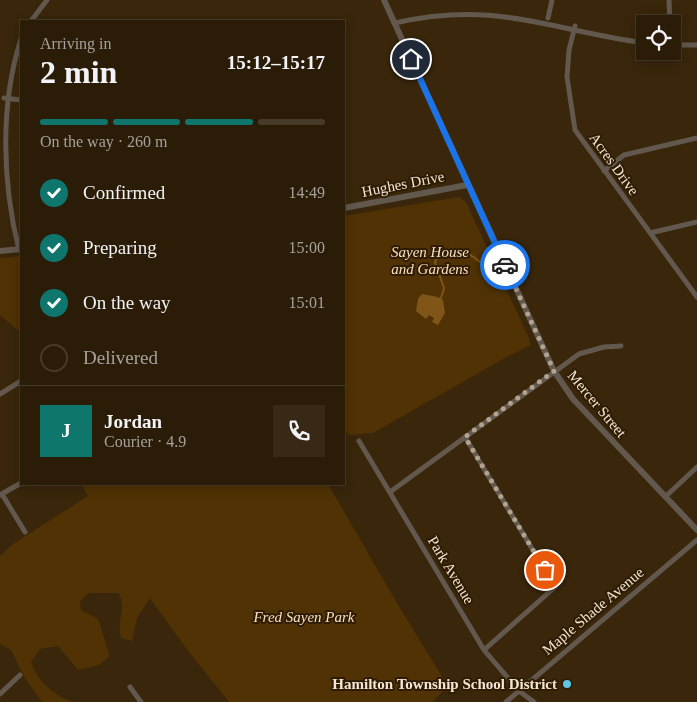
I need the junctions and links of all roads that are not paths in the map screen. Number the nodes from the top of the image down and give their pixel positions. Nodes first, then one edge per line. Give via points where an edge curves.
1 (47, 0) edge
2 (384, 0) edge
3 (552, 0) edge
4 (669, 0) edge
5 (439, 9) dead end
6 (670, 15) edge
7 (540, 16) dead end
8 (548, 18) junction
9 (32, 20) edge
10 (395, 23) junction
11 (575, 26) junction
12 (636, 41) edge
13 (20, 42) edge
14 (681, 45) edge
15 (697, 45) edge
16 (4, 98) junction
17 (20, 100) edge
18 (697, 138) edge
19 (2, 149) edge
20 (604, 171) junction
21 (467, 185) junction
22 (345, 208) edge
23 (697, 222) edge
24 (650, 233) junction
25 (20, 250) edge
26 (0, 251) edge
27 (697, 297) edge
28 (621, 346) dead end
29 (554, 371) junction
30 (20, 382) edge
31 (0, 394) edge
32 (465, 437) junction
33 (359, 441) dead end
34 (697, 468) edge
35 (20, 484) edge
36 (390, 492) junction
37 (1, 495) edge
38 (665, 497) junction
39 (697, 530) edge
40 (25, 532) dead end
41 (697, 540) edge
42 (484, 650) junction
43 (20, 675) dead end
44 (130, 687) dead end
45 (519, 691) junction
46 (0, 694) edge
47 (141, 702) edge
48 (506, 702) edge
49 (534, 702) edge

1 - 9 street
2 - 10 street, Mercer Street
3 - 8 street
4 - 6 street
5 - 10 street
7 - 8 street
8 - 11 street
10 - 21 street, Mercer Street
11 - 12 street
11 - 20 street, Acres Drive via 567,70 573,124 579,138
13 - 16 street via 11,64
14 - 15 street
16 - 17 street
16 - 19 street
18 - 20 street via 624,156
19 - 25 street
20 - 24 street, Acres Drive
21 - 22 street, Hughes Drive
21 - 29 street, Mercer Street
23 - 24 street
24 - 27 street, Acres Drive
25 - 26 street
28 - 29 street via 585,352
29 - 32 street
29 - 38 street, Mercer Street via 573,400
30 - 31 street
32 - 36 street
32 - 42 street via 555,587
33 - 36 street, Park Avenue
34 - 38 street
35 - 37 street
36 - 42 street, Park Avenue
37 - 40 street
38 - 39 street, Mercer Street
41 - 45 street, Maple Shade Avenue
42 - 45 street, Park Avenue
43 - 46 street
44 - 47 street
45 - 48 street, Maple Shade Avenue
45 - 49 street, Park Avenue

